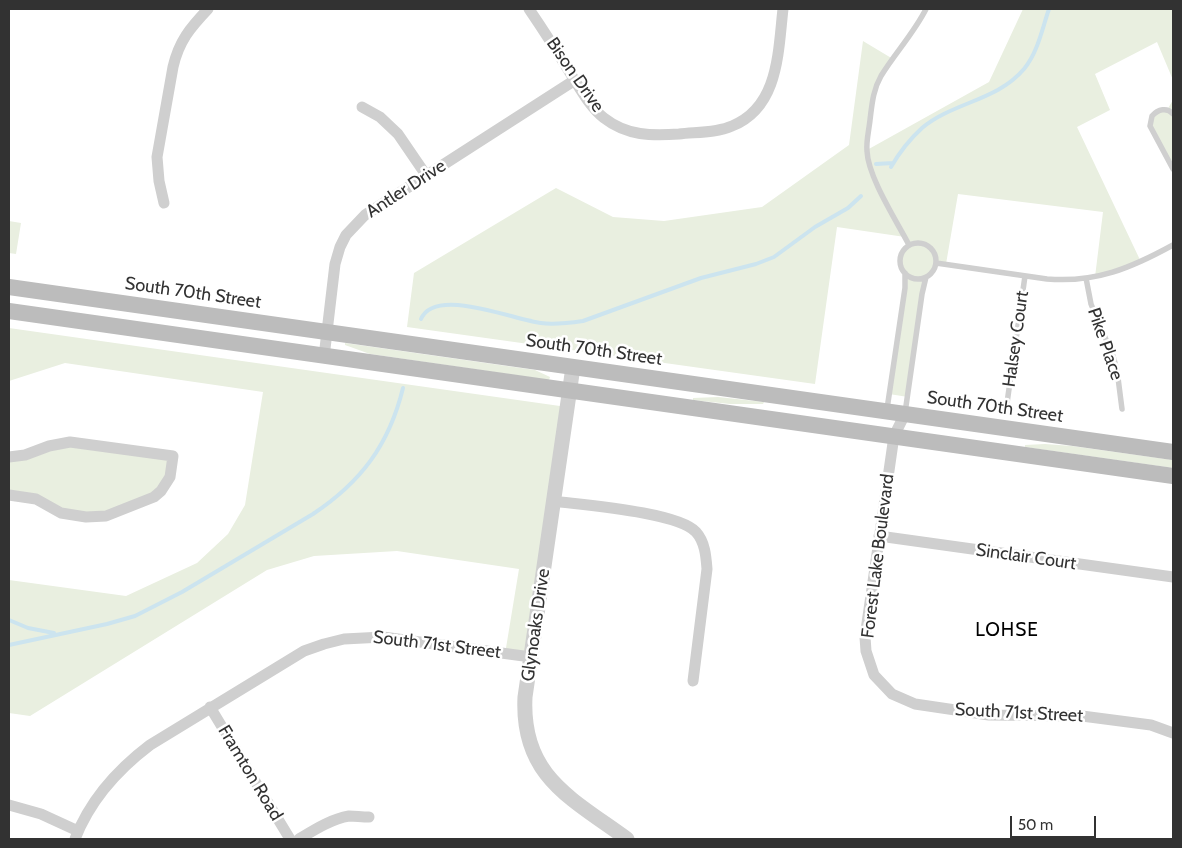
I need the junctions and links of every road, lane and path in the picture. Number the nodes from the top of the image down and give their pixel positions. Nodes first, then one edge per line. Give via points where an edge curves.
1 (208, 9) edge
2 (784, 9) edge
3 (926, 9) edge
4 (534, 10) edge
5 (575, 80) junction
6 (362, 107) dead end
7 (1173, 114) edge
8 (1173, 169) edge
9 (426, 175) junction
10 (164, 204) dead end
11 (909, 244) junction
12 (1173, 245) edge
13 (936, 263) junction
14 (904, 272) junction
15 (1025, 276) junction
16 (926, 277) junction
17 (1086, 278) junction
18 (9, 287) edge
19 (9, 311) edge
20 (327, 333) junction
21 (324, 357) junction
22 (573, 368) junction
23 (570, 391) junction
24 (1007, 403) dead end
25 (1122, 410) dead end
26 (887, 411) junction
27 (905, 414) junction
28 (894, 436) junction
29 (1173, 452) edge
30 (9, 457) edge
31 (1173, 476) edge
32 (9, 495) edge
33 (553, 500) junction
34 (879, 536) junction
35 (1173, 577) edge
36 (531, 657) junction
37 (874, 674) joint
38 (693, 681) dead end
39 (210, 708) junction
40 (1173, 733) edge
41 (9, 805) edge
42 (369, 817) dead end
43 (77, 835) edge
44 (290, 839) edge
45 (299, 839) edge
46 (627, 839) edge

1 - 10 street via 190,28 176,53 157,157
2 - 5 street, Bison Drive via 770,90 755,111 731,126 654,136 627,131 598,112
3 - 11 lane via 875,88 866,150 869,167
4 - 5 street, Bison Drive
5 - 9 street, Antler Drive
6 - 9 street via 380,117 398,134
7 - 8 lane via 1160,110 1152,116 1150,126
9 - 20 street, Antler Drive via 365,215 346,235 335,264
11 - 13 lane via 922,242 929,246 935,253
11 - 14 lane via 900,257
12 - 17 lane via 1120,270
13 - 15 lane
13 - 16 lane
14 - 16 lane via 916,279
14 - 26 lane, Forest Lake Boulevard via 905,288
15 - 17 lane via 1063,280
15 - 24 lane, Halsey Court
16 - 27 lane, Forest Lake Boulevard
17 - 25 lane, Pike Place via 1091,304 1117,370
18 - 20 main road, South 70th Street
19 - 21 main road
20 - 21 street, Antler Drive
20 - 22 main road, South 70th Street
21 - 23 main road
22 - 23 street, Glynoaks Drive
22 - 26 main road, South 70th Street
23 - 28 main road
23 - 33 street, Glynoaks Drive
26 - 27 main road, South 70th Street
26 - 28 street, Forest Lake Boulevard
27 - 28 street, Forest Lake Boulevard
27 - 29 main road, South 70th Street
28 - 31 main road
28 - 34 street, Forest Lake Boulevard
30 - 32 street via 70,442 173,456 170,477 161,492 106,516 61,513 36,500
33 - 36 street, Glynoaks Drive
33 - 38 street via 657,516 678,521 697,533 706,553 707,569
34 - 35 street, Sinclair Court
34 - 37 street, Forest Lake Boulevard via 865,637
36 - 39 street, South 71st Street via 383,637 344,639 304,652
36 - 46 street, Glynoaks Drive via 525,721 534,756 563,793
37 - 40 street, South 71st Street via 892,694 915,704 989,715 1082,716 1152,725
39 - 43 street, South 71st Street via 133,758 100,792
39 - 44 street, Framton Road
41 - 43 street via 41,814
42 - 45 street via 340,819

